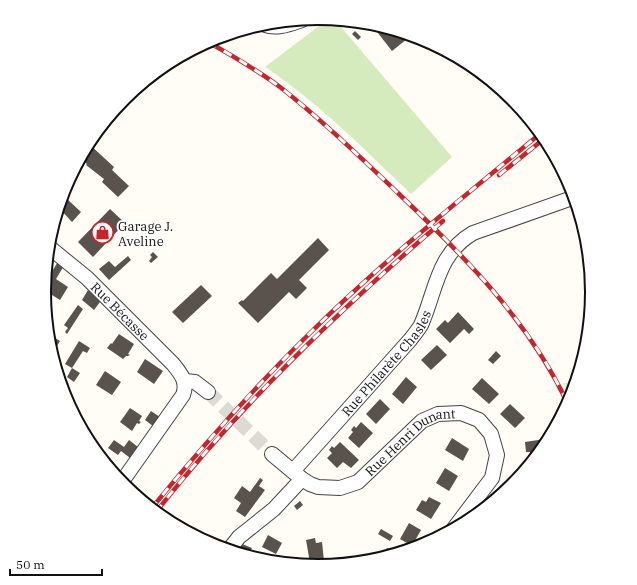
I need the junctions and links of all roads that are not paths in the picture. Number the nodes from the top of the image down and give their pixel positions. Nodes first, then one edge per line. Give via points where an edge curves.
1 (569, 199) edge
2 (54, 252) edge
3 (185, 382) junction
4 (208, 392) tunnel mouth
5 (272, 454) tunnel mouth
6 (297, 475) junction
7 (125, 478) edge
8 (472, 512) edge
9 (232, 546) edge

1 - 6 street, Rue Philarète Chasles via 473,233 458,243 444,260 420,326
2 - 3 street, Rue Bécasse via 86,278 143,334 173,364
3 - 4 street via 195,382
3 - 7 street via 183,395
5 - 6 street, Rue Henri Dunant
6 - 8 street, Rue Henri Dunant via 318,488 340,488 358,482 422,421 438,414 461,413 479,420 491,434 497,455 492,478
6 - 9 street, Rue Philarète Chasles via 274,509 239,537

